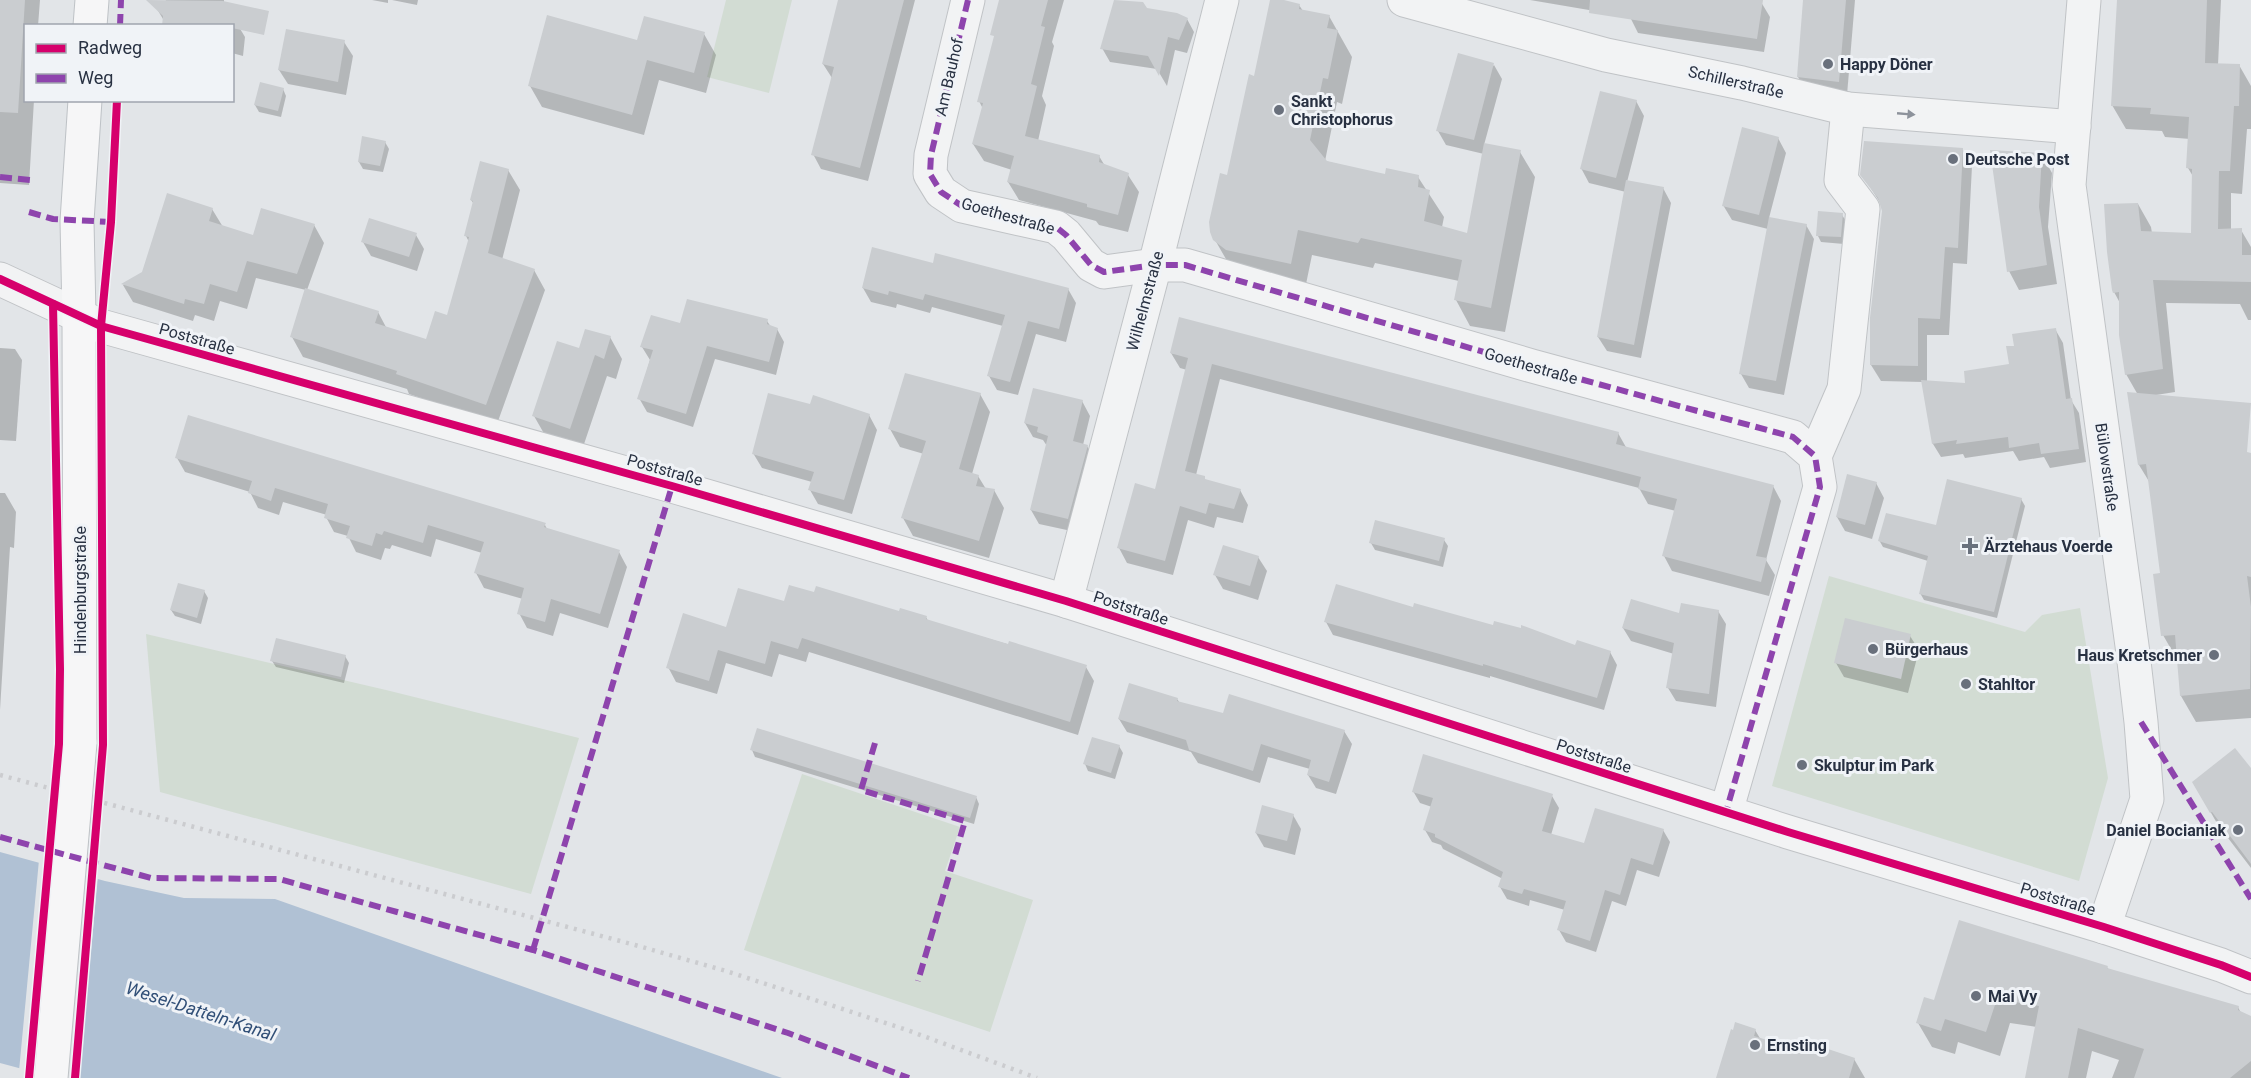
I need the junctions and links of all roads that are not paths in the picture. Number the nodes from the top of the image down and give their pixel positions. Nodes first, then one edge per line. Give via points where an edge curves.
1 (92, 0) edge
2 (968, 0) edge
3 (1221, 0) edge
4 (1404, 0) edge
5 (2084, 0) edge
6 (90, 24) edge
7 (85, 102) edge
8 (1848, 109) junction
9 (2074, 127) junction
10 (931, 155) joint
11 (1155, 265) junction
12 (0, 279) edge
13 (79, 315) junction
14 (1815, 456) junction
15 (1066, 601) junction
16 (1726, 812) junction
17 (2104, 927) junction
18 (2251, 977) edge
19 (51, 1078) edge

1 - 6 main road
2 - 10 street, Am Bauhof
3 - 11 street, Wilhelmstraße
4 - 8 street, Schillerstraße via 1606,55 1742,82
5 - 9 street, Bülowstraße
7 - 13 main road, Hindenburgstraße via 77,221
8 -> 9 street, Schillerstraße
8 - 14 street via 1840,180 1863,209 1844,389
9 - 17 street, Bülowstraße via 2069,185 2133,653 2147,799
10 - 11 street, Goethestraße via 930,174 941,192 962,206 1056,227 1091,265 1104,272
11 - 14 street, Goethestraße via 1185,265 1542,369 1794,437
11 - 15 street, Wilhelmstraße
12 - 13 street, Poststraße
13 - 15 street, Poststraße via 101,326
13 - 19 main road, Hindenburgstraße, bridge via 80,743
14 - 16 street via 1820,487
15 - 16 street, Poststraße
16 - 17 street, Poststraße
17 - 18 street, Poststraße

